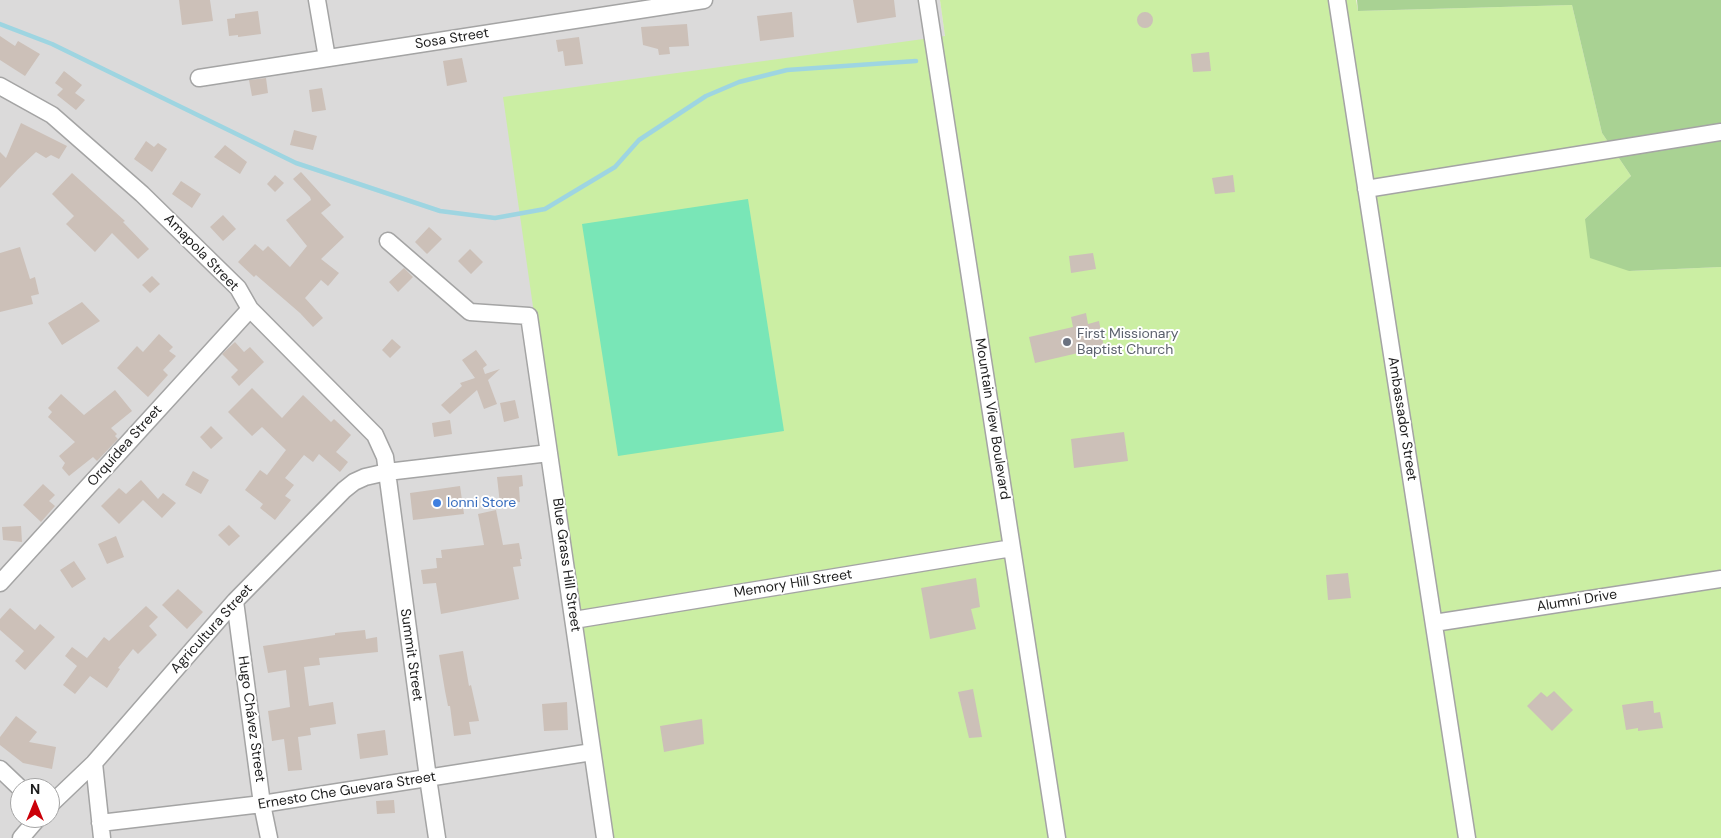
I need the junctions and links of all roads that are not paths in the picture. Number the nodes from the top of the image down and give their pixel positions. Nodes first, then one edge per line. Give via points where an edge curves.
1 (317, 0) edge
2 (704, 0) edge
3 (927, 0) edge
4 (1337, 0) edge
5 (327, 58) junction
6 (199, 78) dead end
7 (2, 92) edge
8 (1721, 132) edge
9 (1366, 189) junction
10 (388, 241) dead end
11 (250, 309) junction
12 (550, 453) junction
13 (387, 472) junction
14 (1012, 548) junction
15 (1721, 579) edge
16 (0, 583) edge
17 (235, 601) junction
18 (574, 620) junction
19 (1434, 624) junction
20 (592, 752) junction
21 (94, 763) junction
22 (0, 769) edge
23 (10, 778) edge
24 (428, 778) junction
25 (60, 796) edge
26 (262, 804) junction
27 (30, 828) edge
28 (101, 831) edge
29 (21, 838) edge
30 (269, 838) edge
31 (437, 838) edge
32 (605, 838) edge
33 (1056, 838) edge
34 (1467, 838) edge

1 - 5 street
2 - 5 street, Sosa Street
3 - 14 street, Mountain View Boulevard
4 - 9 street, Ambassador Street
5 - 6 street, Sosa Street
7 - 11 street, Amapola Street via 52,115 142,194 238,288
8 - 9 street
9 - 19 street, Ambassador Street
10 - 12 street, Blue Grass Hill Street via 470,312 529,316
11 - 13 street, Amapola Street via 375,435 385,457
11 - 16 street, Orquídea Street
12 - 13 street
12 - 18 street, Blue Grass Hill Street
13 - 17 street, Agricultura Street via 365,477 344,490
13 - 24 street, Summit Street
14 - 18 street, Memory Hill Street
14 - 33 street, Mountain View Boulevard
15 - 19 street, Alumni Drive
17 - 21 street, Agricultura Street
17 - 26 street, Hugo Chávez Street
18 - 20 street, Blue Grass Hill Street
19 - 34 street, Ambassador Street
20 - 24 street, Ernesto Che Guevara Street
20 - 32 street, Blue Grass Hill Street
21 - 25 street, Agricultura Street
21 - 28 street
22 - 23 street
24 - 26 street, Ernesto Che Guevara Street
24 - 31 street, Summit Street
26 - 28 street, Ernesto Che Guevara Street
26 - 30 street, Hugo Chávez Street
27 - 29 street

